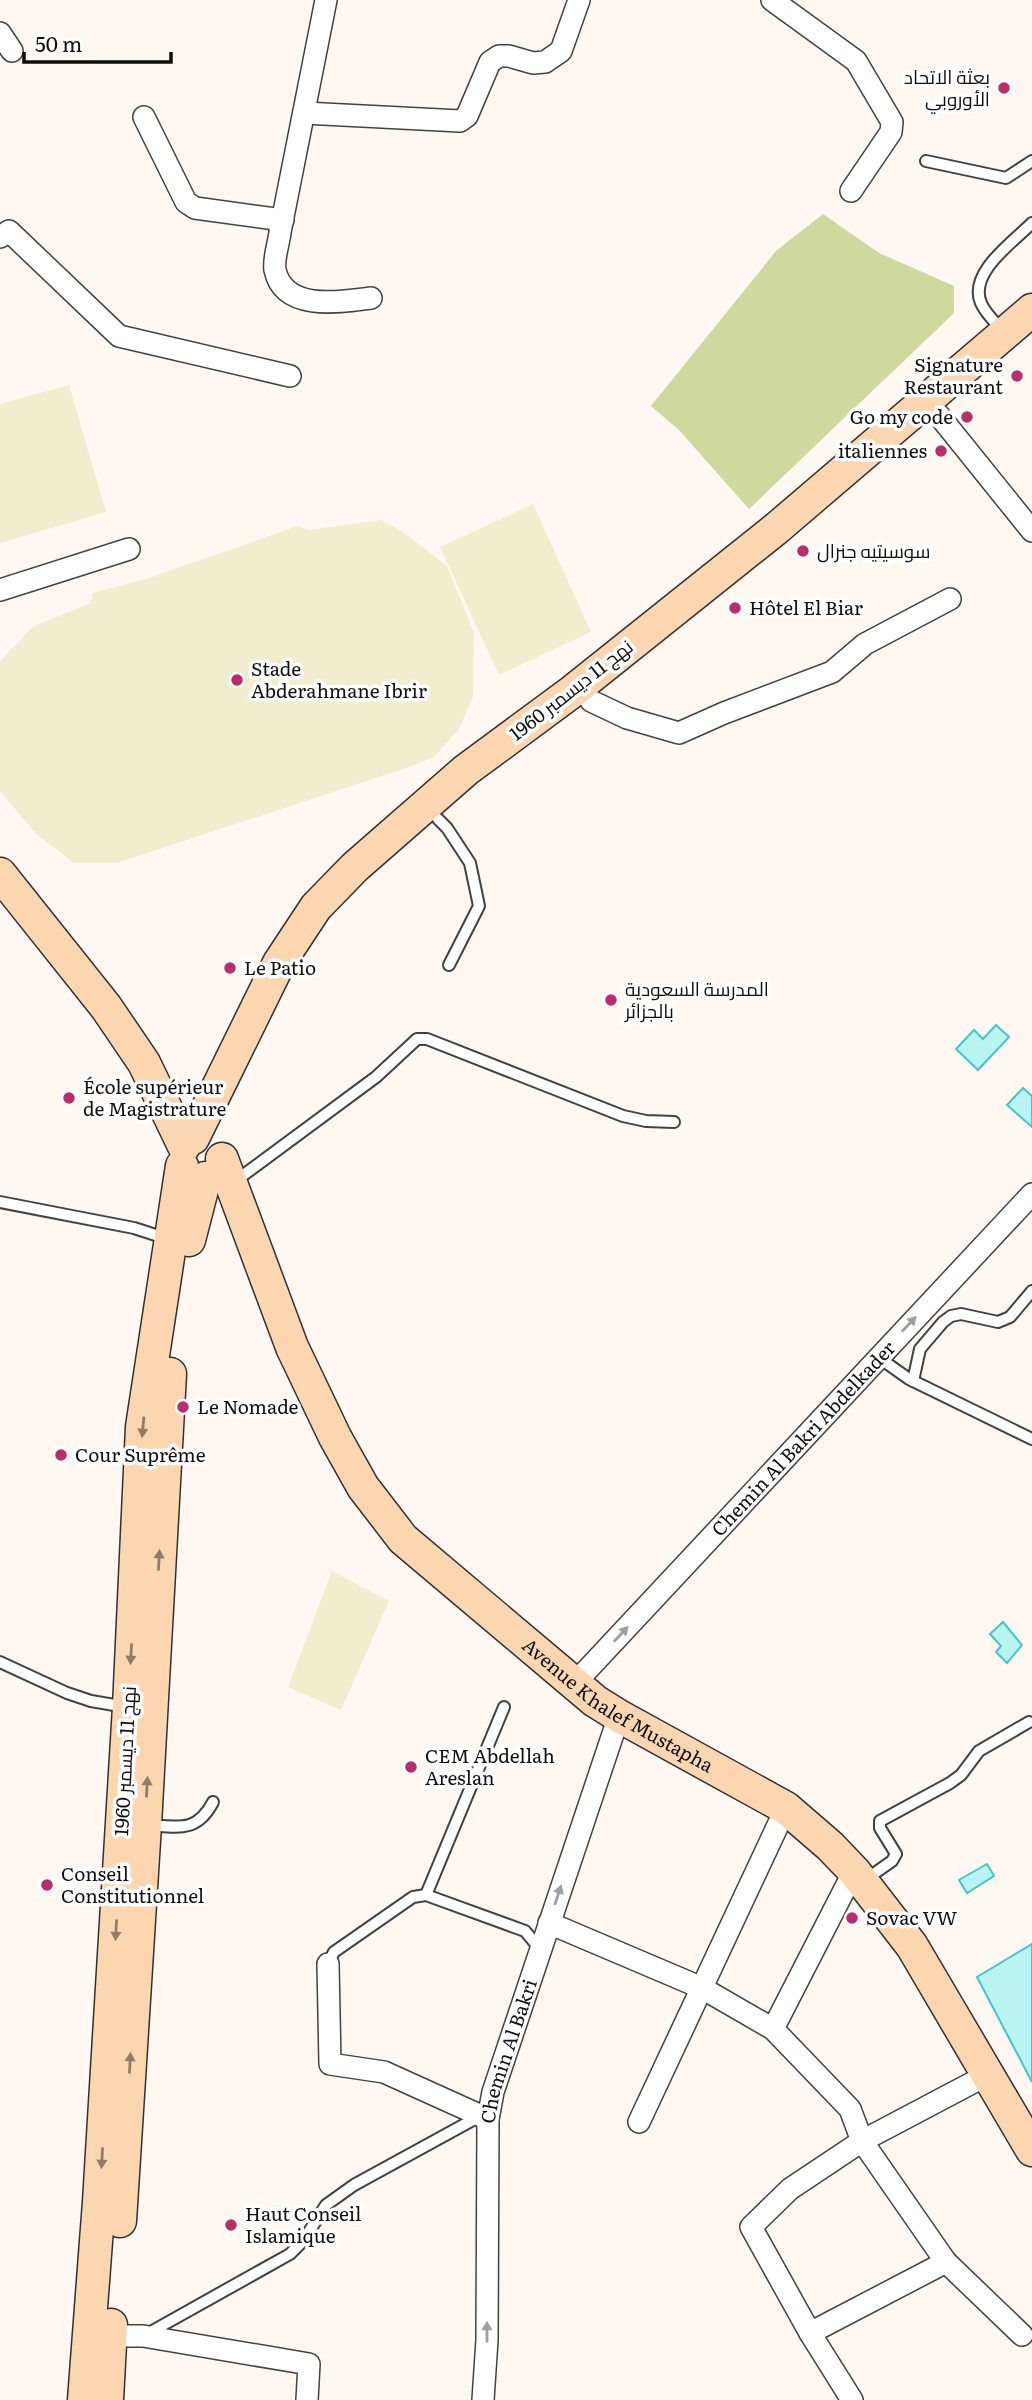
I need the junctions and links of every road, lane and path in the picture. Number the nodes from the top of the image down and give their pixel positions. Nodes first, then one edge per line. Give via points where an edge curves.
1 (326, 0) edge
2 (579, 0) edge
3 (772, 0) edge
4 (0, 33) edge
5 (12, 51) dead end
6 (304, 113) junction
7 (144, 117) dead end
8 (926, 161) dead end
9 (1032, 161) edge
10 (851, 191) dead end
11 (283, 220) junction
12 (1032, 223) edge
13 (0, 237) edge
14 (371, 298) dead end
15 (1032, 310) edge
16 (1018, 332) edge
17 (289, 376) dead end
18 (937, 413) junction
19 (1032, 531) edge
20 (129, 549) dead end
21 (0, 590) edge
22 (950, 599) dead end
23 (591, 701) junction
24 (438, 819) junction
25 (0, 874) edge
26 (449, 965) dead end
27 (674, 1122) dead end
28 (205, 1156) junction
29 (1032, 1194) edge
30 (0, 1202) edge
31 (170, 1240) junction
32 (1032, 1291) edge
33 (878, 1357) junction
34 (913, 1381) junction
35 (1032, 1439) edge
36 (0, 1662) edge
37 (574, 1684) junction
38 (129, 1707) junction
39 (504, 1707) dead end
40 (619, 1716) junction
41 (1029, 1721) dead end
42 (213, 1802) dead end
43 (786, 1808) junction
44 (145, 1825) junction
45 (858, 1876) junction
46 (426, 1895) junction
47 (549, 1923) junction
48 (540, 1950) junction
49 (328, 1964) joint
50 (702, 1988) junction
51 (773, 2029) junction
52 (987, 2075) junction
53 (484, 2118) junction
54 (639, 2122) dead end
55 (862, 2141) junction
56 (1032, 2150) edge
57 (946, 2262) junction
58 (810, 2333) junction
59 (1022, 2335) dead end
60 (110, 2336) junction
61 (143, 2336) junction
62 (84, 2400) edge
63 (107, 2400) edge
64 (307, 2400) edge
65 (483, 2400) edge
66 (852, 2400) edge

1 - 6 street
2 - 6 street via 561,51 545,62 509,56 490,62 467,116 460,121
3 - 10 street via 856,61 892,122 891,132
4 - 5 street
6 - 11 street
7 - 11 street via 186,202 195,208
8 - 9 lane via 1006,178
11 - 14 street via 275,269 283,286 297,297 315,302
12 - 16 lane via 979,278 981,305
13 - 17 street via 9,231 119,336
15 - 16 main road, نهج 11 ديسمبر 1960
16 - 18 main road, نهج 11 ديسمبر 1960
16 - 28 main road, نهج 11 ديسمبر 1960 via 573,691 466,770 355,867 316,907 279,963
18 - 19 street
18 - 23 main road, نهج 11 ديسمبر 1960
20 - 21 street
22 - 23 street via 865,644 832,672 679,733 627,718
23 - 24 main road, نهج 11 ديسمبر 1960
24 - 26 lane via 470,863 479,906
24 - 28 main road, نهج 11 ديسمبر 1960 via 334,915 304,955
25 - 28 main road, Avenue Khalef Mustapha via 106,1007
27 - 28 lane via 623,1116 427,1039 417,1039 376,1077
28 - 31 main road, نهج 11 ديسمبر 1960
28 - 37 main road, Avenue Khalef Mustapha via 248,1230 292,1347 363,1487 404,1539
44 -> 28 main road, نهج 11 ديسمبر 1960 via 168,1386 183,1270
33 -> 29 street, Chemin Al Bakri Abdelkader
30 - 31 lane
31 -> 38 main road, نهج 11 ديسمبر 1960 via 142,1427
32 - 34 lane via 1010,1317 998,1322 961,1314 943,1322 920,1349
33 - 34 lane
37 -> 33 street, Chemin Al Bakri Abdelkader
34 - 35 lane
36 - 38 lane via 67,1693
37 - 40 main road, Avenue Khalef Mustapha
38 -> 62 main road, نهج 11 ديسمبر 1960
39 - 46 lane
40 - 43 main road, Avenue Khalef Mustapha
47 -> 40 street, Chemin Al Bakri
41 - 45 lane via 979,1751 950,1783 880,1821 896,1854 892,1861
42 - 44 lane via 196,1824
43 - 45 main road, Avenue Khalef Mustapha
43 - 50 street
60 -> 44 main road, نهج 11 ديسمبر 1960
45 - 51 street
45 - 52 main road, Avenue Khalef Mustapha via 912,1946
46 - 48 lane via 524,1931
46 - 49 lane via 413,1897 334,1952
47 - 48 street, Chemin Al Bakri
47 - 50 street
48 - 53 street, Chemin Al Bakri
49 - 53 street via 330,2064 384,2072
50 - 51 street
50 - 54 street
51 - 55 street via 850,2109
52 - 55 street
52 - 56 main road, Avenue Khalef Mustapha
53 - 61 lane via 354,2185 326,2205 290,2253
65 -> 53 street, Chemin Al Bakri via 487,2340
55 - 57 street
55 - 58 street via 790,2189 751,2227
57 - 58 street
57 - 59 street
58 - 66 street
60 - 61 street
60 - 63 main road, نهج 11 ديسمبر 1960
61 - 64 street via 309,2364

